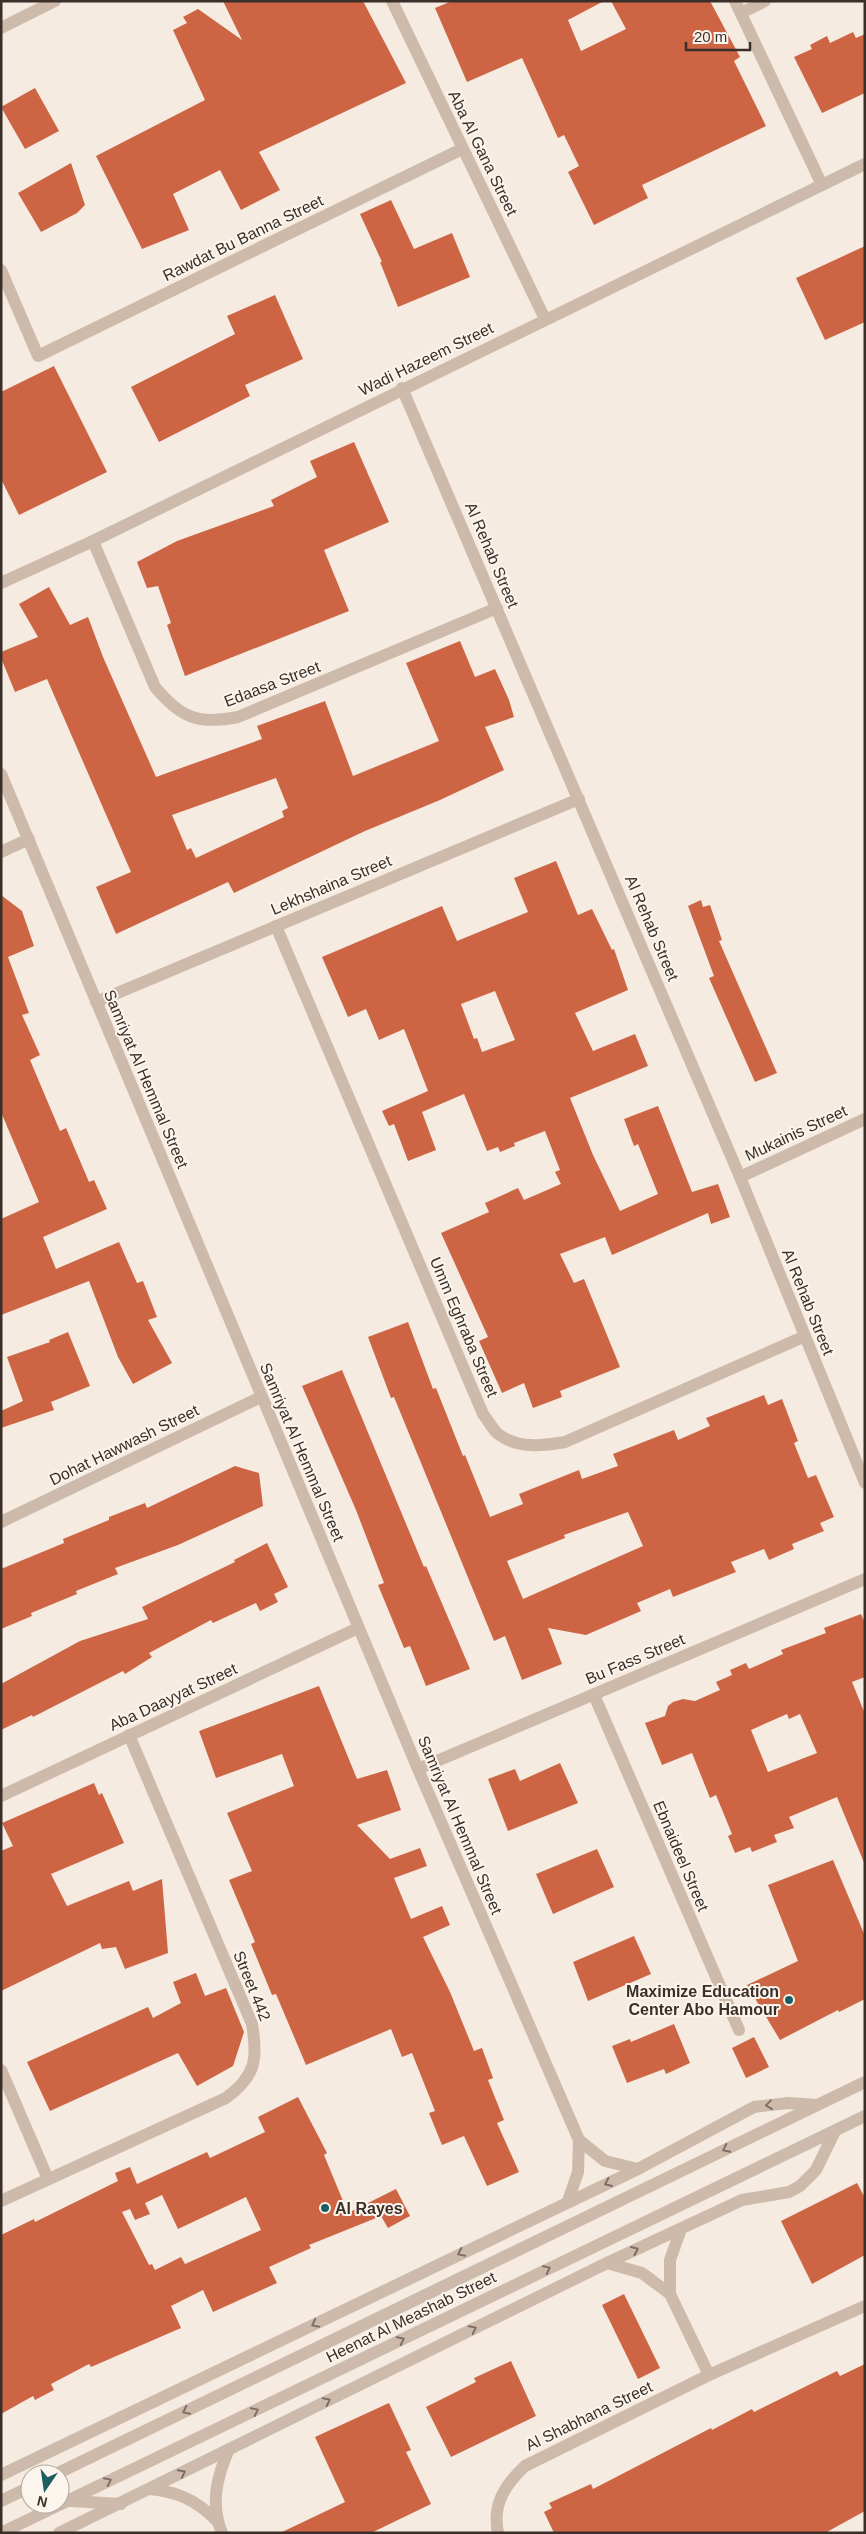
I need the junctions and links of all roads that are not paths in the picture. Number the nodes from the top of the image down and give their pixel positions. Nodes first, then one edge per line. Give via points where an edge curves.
1 (56, 1) edge
2 (392, 1) edge
3 (765, 1) edge
4 (738, 7) edge
5 (1, 28) edge
6 (462, 149) junction
7 (865, 164) edge
8 (822, 185) junction
9 (1, 270) edge
10 (545, 318) junction
11 (402, 388) junction
12 (93, 541) junction
13 (1, 584) edge
14 (497, 608) junction
15 (1, 774) edge
16 (579, 799) junction
17 (28, 839) junction
18 (1, 852) edge
19 (276, 926) junction
20 (96, 1002) junction
21 (865, 1118) edge
22 (740, 1177) junction
23 (804, 1337) junction
24 (261, 1397) junction
25 (865, 1483) edge
26 (1, 1522) edge
27 (865, 1579) edge
28 (358, 1628) junction
29 (594, 1695) junction
30 (129, 1735) junction
31 (418, 1769) junction
32 (1, 1796) edge
33 (739, 2030) dead end
34 (1, 2070) edge
35 (865, 2082) edge
36 (817, 2105) junction
37 (865, 2116) edge
38 (835, 2131) junction
39 (579, 2140) junction
40 (638, 2169) junction
41 (48, 2179) junction
42 (1, 2201) edge
43 (568, 2202) junction
44 (681, 2229) junction
45 (607, 2262) junction
46 (670, 2294) junction
47 (865, 2306) edge
48 (710, 2375) junction
49 (229, 2449) junction
50 (70, 2467) edge
51 (1, 2475) edge
52 (150, 2489) junction
53 (20, 2492) edge
54 (70, 2499) edge
55 (70, 2500) edge
56 (1, 2501) edge
57 (121, 2504) junction
58 (40, 2514) edge
59 (216, 2520) junction
60 (1, 2533) edge
61 (59, 2533) edge
62 (222, 2533) edge
63 (498, 2533) edge

1 - 5 street
2 - 6 street, Aba Al Gana Street
3 - 4 street
4 - 8 street
6 - 9 street, Rawdat Bu Banna Street via 38,356
6 - 10 street, Aba Al Gana Street
7 - 8 street, Wadi Hazeem Street
8 - 10 street, Wadi Hazeem Street
10 - 11 street, Wadi Hazeem Street
11 - 12 street, Wadi Hazeem Street
11 - 14 street, Al Rehab Street
12 - 13 street, Wadi Hazeem Street
12 - 14 street, Edaasa Street via 155,687 172,707 193,718 217,721 238,717
14 - 16 street, Al Rehab Street
15 - 17 street, Samriyat Al Hemmal Street
16 - 19 street, Lekhshaina Street
16 - 22 street, Al Rehab Street
17 - 18 street
17 - 20 street, Samriyat Al Hemmal Street
19 - 20 street, Lekhshaina Street
19 - 23 street, Umm Eghraba Street via 483,1414 498,1433 520,1444 543,1446 565,1442
20 - 24 street, Samriyat Al Hemmal Street
21 - 22 street, Mukainis Street
22 - 23 street, Al Rehab Street
23 - 25 street, Al Rehab Street
24 - 26 street, Dohat Hawwash Street
24 - 28 street, Samriyat Al Hemmal Street
27 - 29 street, Bu Fass Street
28 - 30 street, Aba Daayyat Street
28 - 31 street, Samriyat Al Hemmal Street
29 - 31 street, Bu Fass Street
29 - 33 street, Ebnaideel Street
30 - 32 street, Aba Daayyat Street
30 - 41 street, Street 442 via 252,2024 256,2046 254,2068 242,2086 226,2098
31 - 39 street, Samriyat Al Hemmal Street
34 - 41 street
35 - 36 street, Heenat Al Meashab Street
36 -> 40 street, Heenat Al Meashab Street via 788,2103 754,2107
36 -> 50 street, Heenat Al Meashab Street
37 - 38 street, Heenat Al Meashab Street
38 - 44 street via 816,2170 800,2186 789,2192 742,2200
54 -> 38 street, Heenat Al Meashab Street
39 - 40 street, Samriyat Al Hemmal Street via 605,2161
39 - 43 street, Samriyat Al Hemmal Street via 578,2172
40 -> 43 street, Heenat Al Meashab Street
41 - 42 street, Street 442
43 -> 51 street, Heenat Al Meashab Street
45 -> 44 street
44 - 46 street via 670,2260
45 - 46 street via 642,2273
49 -> 45 street
46 - 48 street
47 - 48 street, Al Shabhana Street
48 - 63 street, Al Shabhana Street via 525,2466 507,2483 498,2504
52 -> 49 street
49 - 59 street via 217,2483
52 - 57 street
52 - 59 street via 186,2497 202,2506
53 - 56 street
55 - 57 street
57 - 61 street
58 - 60 street, Heenat Al Meashab Street
59 - 62 street

